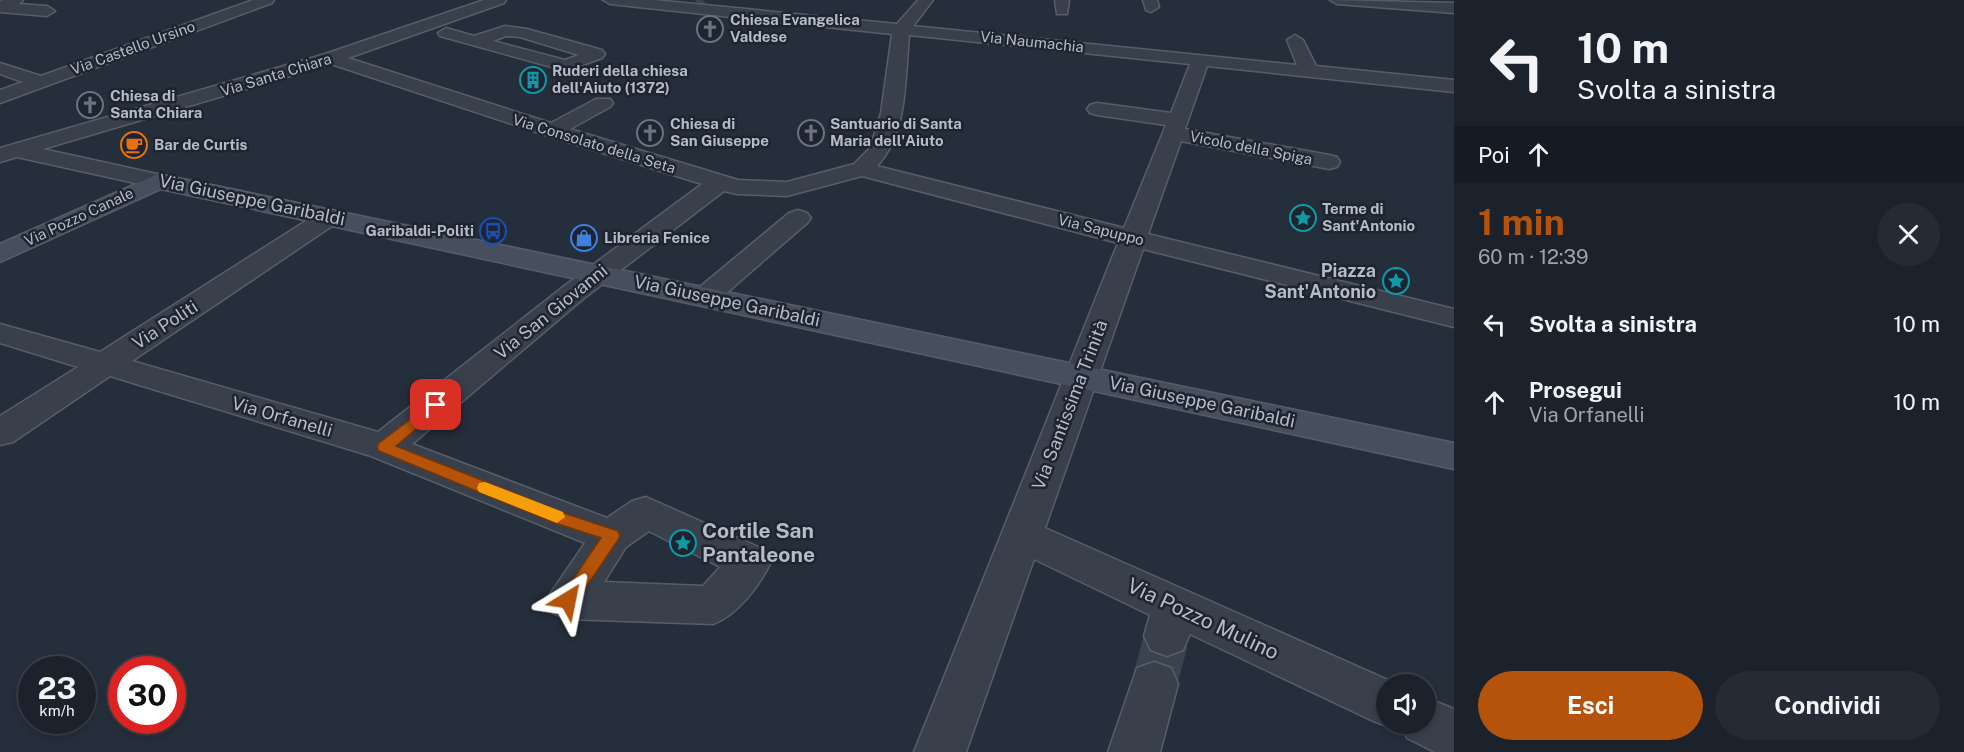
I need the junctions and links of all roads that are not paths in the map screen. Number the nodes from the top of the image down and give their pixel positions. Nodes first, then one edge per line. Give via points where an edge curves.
1 (15, 0) edge
2 (267, 0) edge
3 (499, 0) edge
4 (610, 0) edge
5 (752, 0) edge
6 (926, 0) edge
7 (1337, 0) edge
8 (837, 8) dead end
9 (1454, 8) edge
10 (47, 10) dead end
11 (901, 30) junction
12 (446, 33) dead end
13 (1295, 40) dead end
14 (475, 41) junction
15 (331, 58) junction
16 (1201, 59) junction
17 (0, 68) edge
18 (1309, 70) junction
19 (41, 82) junction
20 (1454, 86) edge
21 (0, 97) edge
22 (603, 103) dead end
23 (1097, 109) dead end
24 (1175, 127) junction
25 (552, 131) junction
26 (5, 151) edge
27 (1329, 162) dead end
28 (862, 168) junction
29 (158, 180) junction
30 (720, 182) junction
31 (329, 217) junction
32 (798, 218) dead end
33 (1133, 238) junction
34 (0, 254) edge
35 (598, 274) junction
36 (705, 297) junction
37 (1454, 318) edge
38 (0, 333) edge
39 (105, 364) junction
40 (1081, 376) junction
41 (0, 433) edge
42 (384, 447) junction
43 (1454, 456) edge
44 (1021, 535) junction
45 (612, 536) dead end
46 (1154, 684) tunnel mouth
47 (1376, 700) edge
48 (1436, 726) edge
49 (1454, 735) edge
50 (940, 752) edge
51 (1134, 752) edge

1 - 10 street via 0,7
2 - 19 street, Via Castello Ursino
3 - 15 street, Via Santa Chiara
4 - 11 street, Via Naumachia
5 - 8 street
6 - 11 street
7 - 9 street
11 - 16 street, Via Naumachia
11 - 28 street via 886,131 880,150
12 - 14 street
13 - 18 street
14 - 14 street via 505,31 521,32 596,54 566,66
15 - 25 street, Via Consolato della Seta
15 - 26 street, Via Santa Chiara
16 - 18 street, Via Naumachia
16 - 24 street, Via Santissima Trinità
17 - 19 street
18 - 20 street, Via Naumachia
19 - 21 street, Via Castello Ursino
22 - 25 street
23 - 24 street, Vicolo della Spiga
24 - 27 street, Vicolo della Spiga
24 - 33 street, Via Santissima Trinità
25 - 30 street, Via Consolato della Seta
26 - 29 street, Via Giuseppe Garibaldi
28 - 30 street, Via Consolato della Seta via 787,189 754,189
28 - 33 street, Via Sapuppo
29 - 31 main road, Via Giuseppe Garibaldi
29 - 34 main road, Via Pozzo Canale
30 - 35 street, Via San Giovanni
31 - 35 main road, Via Giuseppe Garibaldi
31 - 39 street, Via Politi
32 - 36 street
33 - 37 street, Via Sapuppo
33 - 40 street, Via Santissima Trinità
35 - 36 main road, Via Giuseppe Garibaldi
35 - 42 street, Via San Giovanni
36 - 40 main road, Via Giuseppe Garibaldi
38 - 39 street, Via Orfanelli
39 - 41 street, Via Politi
39 - 42 street, Via Orfanelli
40 - 43 main road, Via Giuseppe Garibaldi
40 - 44 street, Via Santissima Trinità
42 - 45 street, Via Orfanelli
44 - 47 street, Via Pozzo Mulino via 1171,621
44 - 50 street, Via Santissima Trinità
46 - 51 street
48 - 49 street

